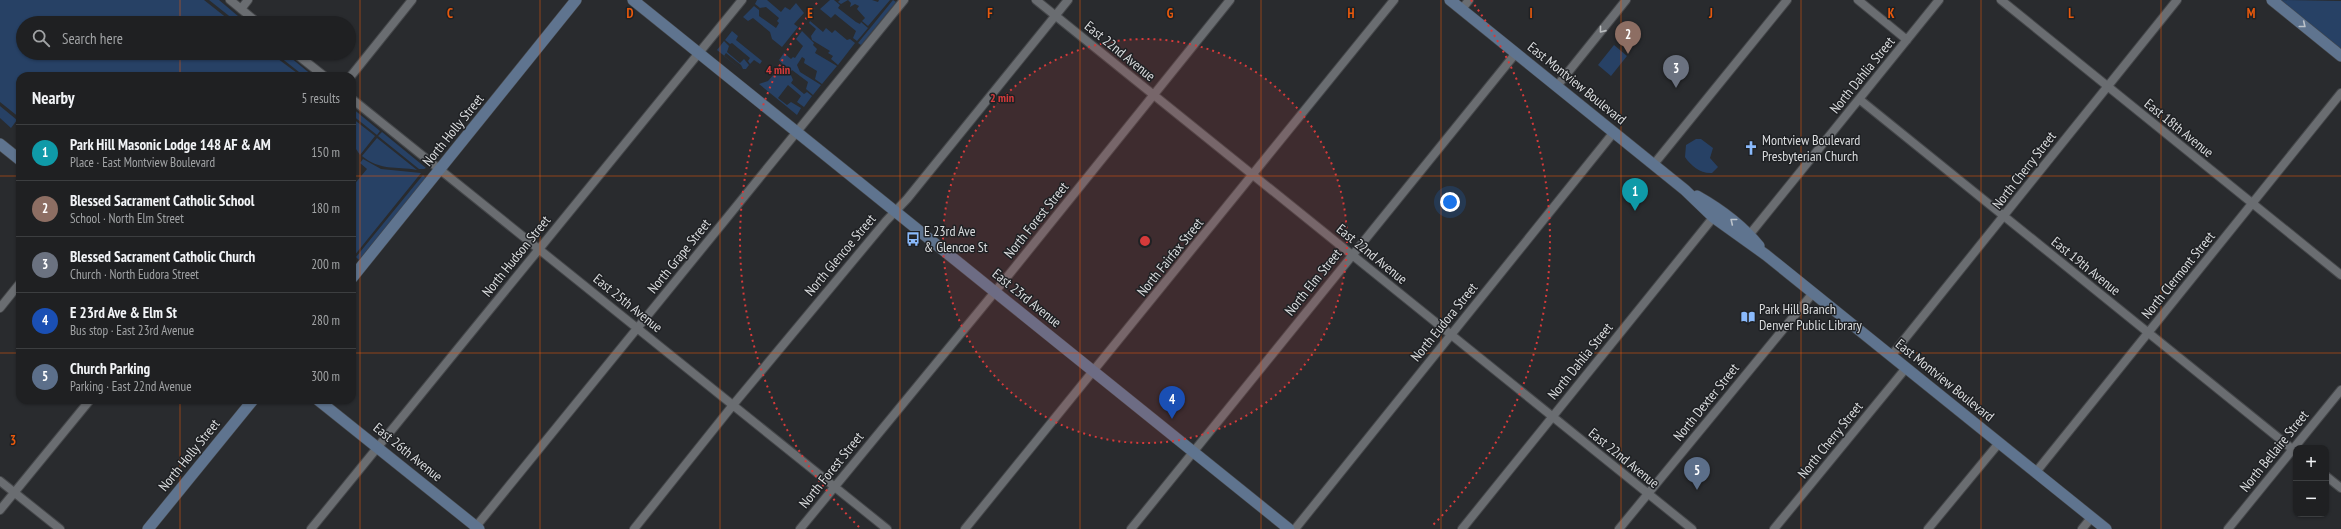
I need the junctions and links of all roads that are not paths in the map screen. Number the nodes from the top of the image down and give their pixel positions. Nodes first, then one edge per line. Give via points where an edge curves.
1 (230, 0) edge
2 (248, 0) edge
3 (412, 0) edge
4 (576, 0) edge
5 (633, 0) edge
6 (742, 0) edge
7 (904, 0) edge
8 (1036, 0) edge
9 (1068, 0) edge
10 (1230, 0) edge
11 (1394, 0) edge
12 (1450, 0) edge
13 (1469, 0) edge
14 (1626, 0) edge
15 (1786, 0) edge
16 (1858, 0) edge
17 (1939, 0) edge
18 (2002, 0) edge
19 (2177, 0) edge
20 (2272, 0) edge
21 (241, 9) junction
22 (1462, 9) junction
23 (1055, 15) junction
24 (250, 16) edge
25 (1907, 40) junction
26 (699, 53) junction
27 (1516, 53) junction
28 (2341, 56) edge
29 (304, 60) edge
30 (319, 72) edge
31 (354, 72) edge
32 (1557, 86) junction
33 (2107, 86) junction
34 (2341, 93) edge
35 (1153, 94) junction
36 (1859, 99) junction
37 (356, 101) edge
38 (797, 132) junction
39 (1614, 132) junction
40 (0, 144) edge
41 (16, 157) edge
42 (1654, 164) junction
43 (440, 169) junction
44 (1253, 175) junction
45 (2253, 204) junction
46 (895, 211) junction
47 (1716, 213) junction
48 (2004, 217) junction
49 (1747, 238) junction
50 (539, 249) junction
51 (1352, 254) junction
52 (356, 273) edge
53 (2341, 275) edge
54 (16, 288) edge
55 (995, 292) junction
56 (1813, 292) junction
57 (0, 308) edge
58 (637, 328) junction
59 (2148, 333) junction
60 (1451, 335) junction
61 (1891, 356) junction
62 (1906, 368) junction
63 (1094, 372) junction
64 (2341, 390) edge
65 (87, 404) edge
66 (250, 404) edge
67 (323, 404) edge
68 (733, 404) junction
69 (1552, 416) junction
70 (1998, 443) junction
71 (2299, 445) edge
72 (378, 447) junction
73 (2293, 448) edge
74 (1194, 452) junction
75 (2293, 452) edge
76 (2036, 472) junction
77 (2329, 478) edge
78 (0, 481) edge
79 (834, 486) junction
80 (2341, 488) edge
81 (15, 492) junction
82 (1648, 494) junction
83 (0, 510) edge
84 (2091, 518) junction
85 (476, 528) edge
86 (60, 529) edge
87 (148, 529) edge
88 (311, 529) edge
89 (634, 529) edge
90 (800, 529) edge
91 (887, 529) edge
92 (965, 529) edge
93 (1131, 529) edge
94 (1289, 529) edge
95 (1295, 529) edge
96 (1462, 529) edge
97 (1619, 529) edge
98 (1692, 529) edge
99 (1774, 529) edge
100 (1928, 529) edge
101 (2082, 529) edge
102 (2106, 529) edge
103 (2228, 529) edge

1 - 21 street
2 - 21 street
3 - 31 street
4 - 43 street, North Holly Street
5 - 26 street, East 23rd Avenue
6 - 26 street, North Hudson Street
7 - 38 street, North Grape Street
8 - 23 street, East 22nd Avenue
9 - 23 street, North Glencoe Street
10 - 35 street, North Forest Street
11 - 44 street, North Fairfax Street
12 - 22 street, East Montview Boulevard
13 - 22 street
14 -> 32 street
15 - 42 street
16 - 25 street
17 - 25 street, North Dahlia Street
18 - 33 street, East 18th Avenue
19 - 33 street, North Cherry Street
20 -> 28 street
21 - 24 street
22 - 27 street, East Montview Boulevard
23 - 35 street, East 22nd Avenue
23 - 46 street, North Glencoe Street
25 - 36 street, North Dahlia Street
26 - 38 street, East 23rd Avenue
26 - 50 street, North Hudson Street
27 - 32 street, East Montview Boulevard
27 - 51 street, North Elm Street
29 - 30 street
32 - 39 street, East Montview Boulevard
33 - 45 street, East 18th Avenue
33 - 48 street, North Cherry Street
34 - 45 street, North Clermont Street
35 - 44 street, East 22nd Avenue
35 - 55 street, North Forest Street
36 - 48 street, East 19th Avenue
36 - 49 street, North Dahlia Street
37 - 43 street, East 25th Avenue
38 - 46 street, East 23rd Avenue
38 - 58 street, North Grape Street
39 - 42 street, East Montview Boulevard
39 - 60 street, North Eudora Street
40 - 41 street
42 - 47 street, East Montview Boulevard
43 - 50 street, East 25th Avenue
43 - 52 street, North Holly Street
44 - 51 street, East 22nd Avenue
44 - 63 street, North Fairfax Street
45 - 53 street, East 18th Avenue
45 - 59 street, North Clermont Street
46 - 55 street, East 23rd Avenue
46 - 68 street, North Glencoe Street
47 - 49 street, East Montview Boulevard
47 - 69 street, North Dahlia Street
48 - 59 street, East 19th Avenue
48 - 61 street, North Cherry Street
49 - 56 street, East Montview Boulevard
50 - 58 street, East 25th Avenue
50 - 72 street, North Hudson Street
51 - 60 street, East 22nd Avenue
51 - 74 street, North Elm Street
54 - 57 street
55 - 63 street, East 23rd Avenue
55 - 79 street, North Forest Street
56 - 61 street, East Montview Boulevard
56 - 82 street, North Dexter Street
58 - 68 street, East 25th Avenue
58 - 85 street, North Grape Street
59 - 73 street, East 19th Avenue
59 - 76 street, North Clermont Street
60 - 69 street, East 22nd Avenue
60 - 95 street, North Eudora Street
61 - 62 street, East Montview Boulevard
62 - 70 street, East Montview Boulevard
62 - 99 street, North Cherry Street
63 - 74 street, East 23rd Avenue
63 - 92 street, North Fairfax Street
64 - 71 street, North Bellaire Street
65 - 81 street
66 - 87 street, North Holly Street
67 - 72 street, East 26th Avenue
68 - 79 street, East 25th Avenue
68 - 89 street, North Glencoe Street
69 - 82 street, East 22nd Avenue
69 - 96 street, North Dahlia Street
70 - 76 street, East Montview Boulevard
70 - 100 street
72 - 85 street, East 26th Avenue
72 - 88 street, North Hudson Street
74 - 93 street, North Elm Street
74 - 94 street, East 23rd Avenue
75 - 103 street, North Bellaire Street
76 - 84 street, East Montview Boulevard
77 - 80 street
78 - 81 street
79 - 90 street, North Forest Street
79 - 91 street, East 25th Avenue
81 - 83 street
81 - 86 street
82 - 97 street, North Dexter Street
82 - 98 street, East 22nd Avenue
84 - 101 street
84 - 102 street, East Montview Boulevard

